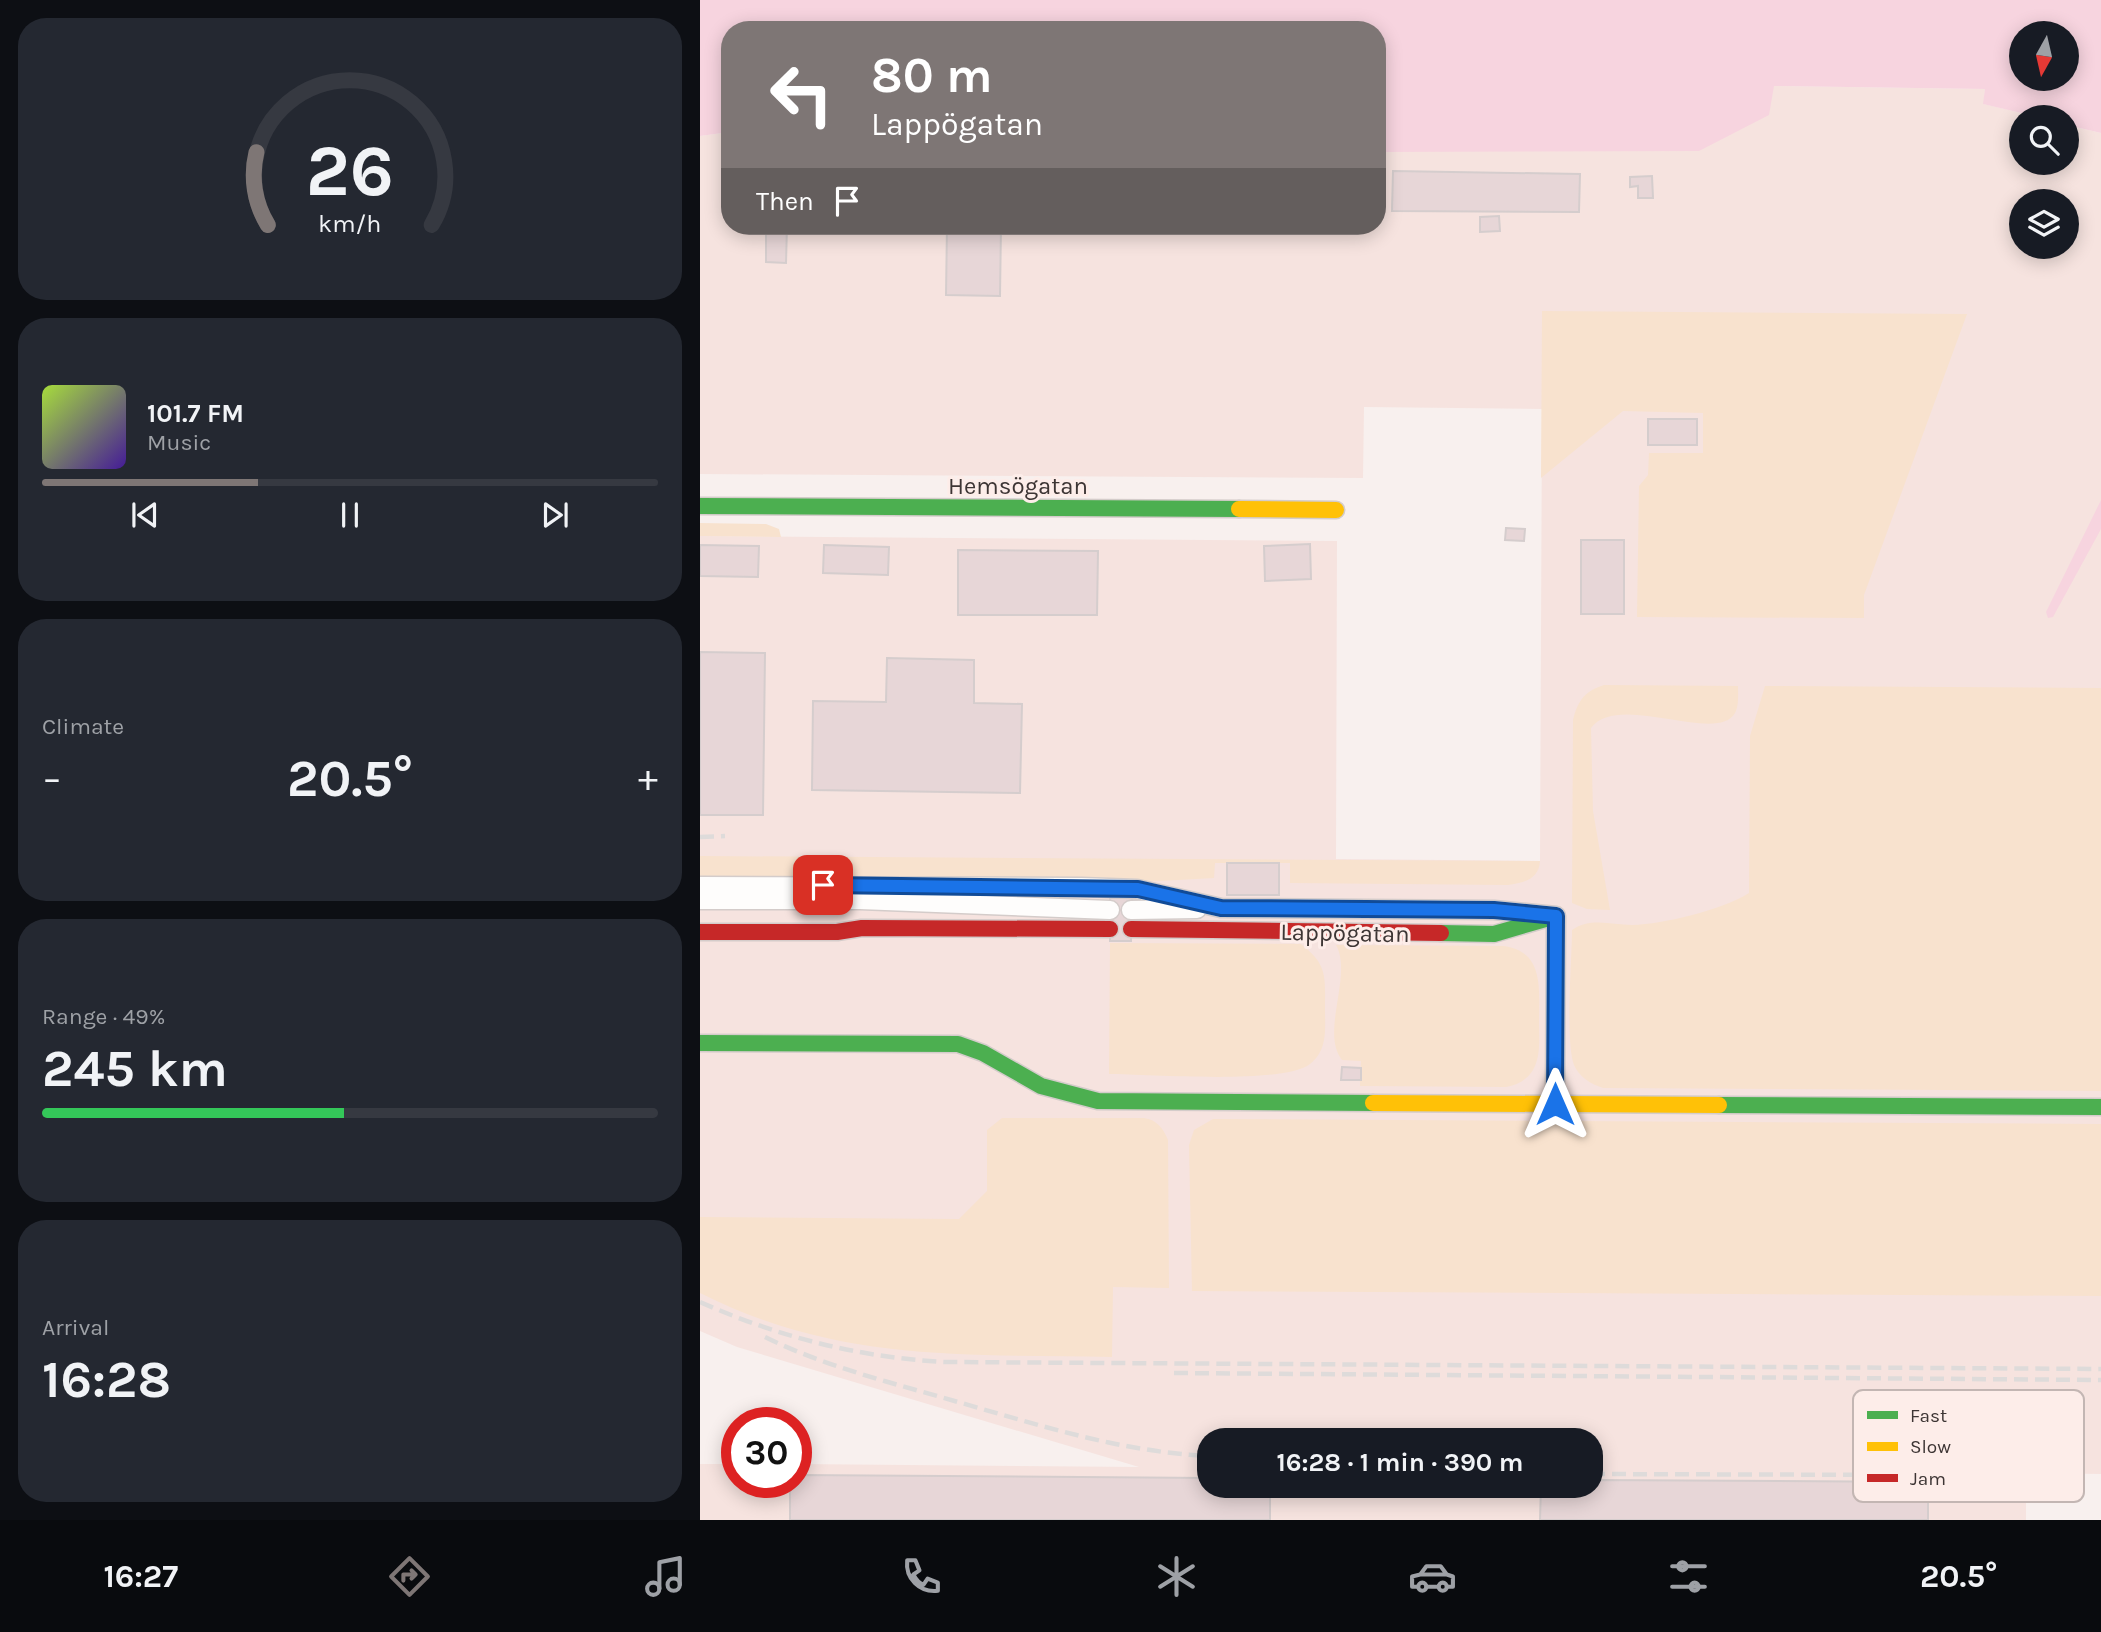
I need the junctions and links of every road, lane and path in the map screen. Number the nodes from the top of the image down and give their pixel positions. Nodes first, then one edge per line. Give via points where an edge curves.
1 (700, 506) edge
2 (1336, 510) dead end
3 (700, 886) edge
4 (700, 900) edge
5 (1221, 908) junction
6 (1110, 910) dead end
7 (1132, 910) dead end
8 (1556, 916) junction
9 (1110, 929) dead end
10 (1131, 929) dead end
11 (700, 932) edge
12 (700, 1043) edge
13 (1555, 1104) junction
14 (2101, 1107) edge

1 - 2 street, Hemsögatan
3 - 5 street, Lappögatan via 1138,889
4 - 6 street via 860,900
5 - 7 street
5 - 8 street, Lappögatan via 1494,910
8 - 10 street, Lappögatan via 1494,934
8 - 13 street
9 - 11 street
12 - 13 street via 958,1044 1037,1085 1109,1102
13 - 14 street

